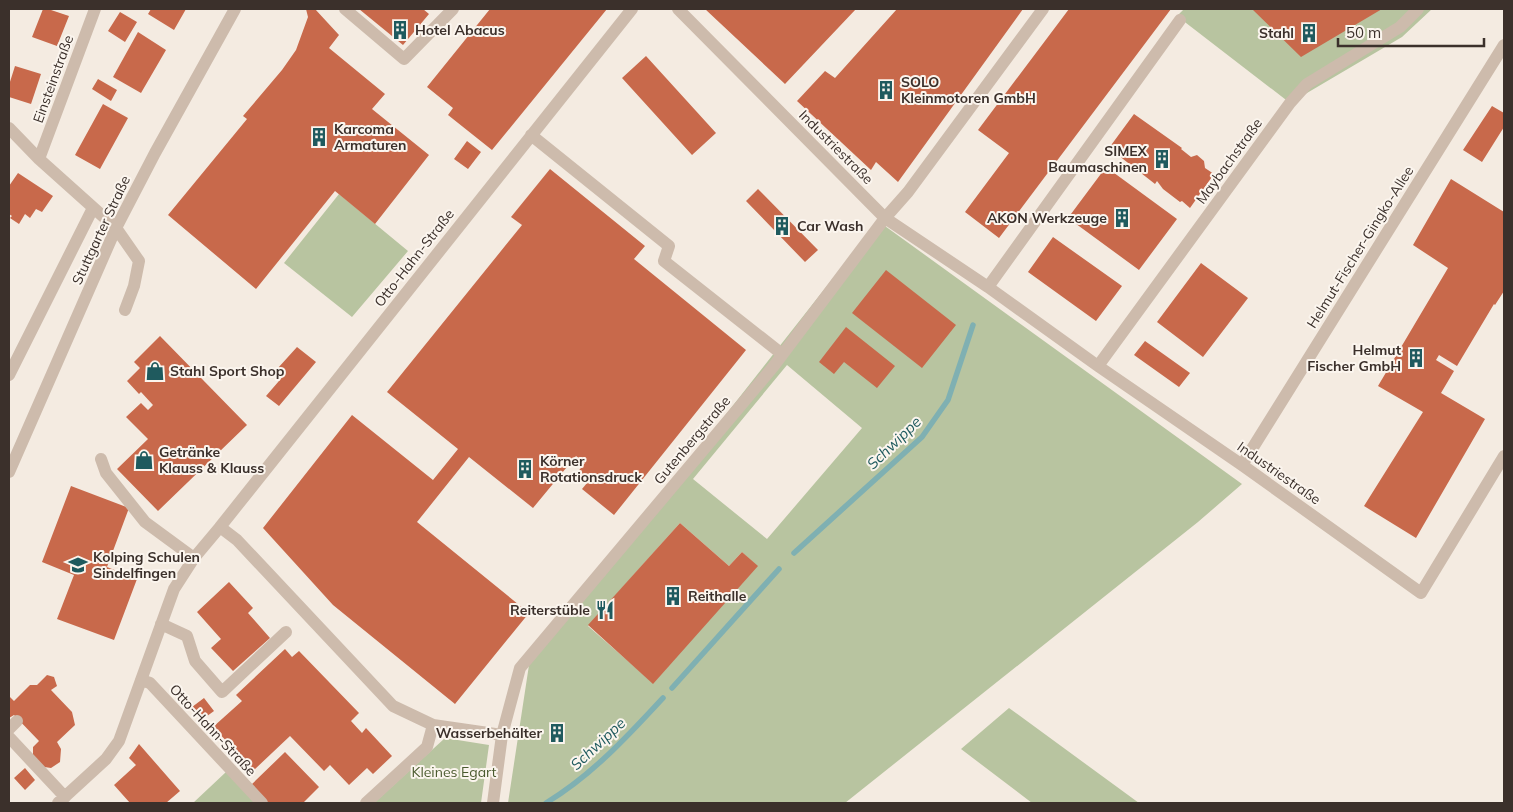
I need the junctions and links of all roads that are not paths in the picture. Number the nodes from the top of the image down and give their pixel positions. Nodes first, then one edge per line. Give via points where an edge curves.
1 (95, 9) edge
2 (235, 9) edge
3 (345, 9) edge
4 (453, 9) edge
5 (632, 9) edge
6 (678, 9) edge
7 (1043, 9) edge
8 (1418, 9) edge
9 (1180, 20) dead end
10 (1504, 45) edge
11 (9, 128) edge
12 (531, 135) junction
13 (39, 159) junction
14 (93, 208) junction
15 (886, 218) junction
16 (116, 228) junction
17 (988, 287) junction
18 (126, 310) dead end
19 (782, 354) junction
20 (1098, 366) junction
21 (9, 375) edge
22 (1504, 456) edge
23 (101, 459) dead end
24 (1242, 465) junction
25 (9, 472) edge
26 (220, 527) junction
27 (194, 558) junction
28 (161, 624) junction
29 (286, 632) dead end
30 (141, 680) junction
31 (433, 726) junction
32 (502, 735) junction
33 (9, 738) edge
34 (61, 800) edge
35 (262, 803) edge
36 (366, 803) edge
37 (493, 803) edge

1 - 13 street, Einsteinstraße
2 - 16 street, Stuttgarter Straße
3 - 4 street via 404,59
5 - 12 street, Otto-Hahn-Straße
6 - 15 street, Industriestraße
7 - 15 street, Gutenbergstraße
8 - 20 street, Maybachstraße via 1400,27 1307,84
9 - 17 street
10 - 24 street, Helmut-Fischer-Gingko-Allee
11 - 13 street
12 - 19 street via 669,246 664,261
12 - 26 street, Otto-Hahn-Straße
13 - 14 street
14 - 16 street
14 - 21 street, Stuttgarter Straße
15 - 17 street, Industriestraße
15 - 19 street, Gutenbergstraße
16 - 18 street via 139,261
16 - 25 street, Stuttgarter Straße
17 - 20 street, Industriestraße
19 - 32 street, Gutenbergstraße via 520,668
20 - 24 street, Industriestraße
22 - 24 street, Industriestraße via 1420,593
23 - 27 street via 106,473 145,522
26 - 27 street, Otto-Hahn-Straße
26 - 31 street via 237,540 393,706
27 - 28 street, Otto-Hahn-Straße via 174,589
28 - 29 street via 187,636 195,661 222,692
28 - 30 street, Otto-Hahn-Straße
30 - 34 street, Otto-Hahn-Straße via 119,740 106,758
30 - 35 street, Otto-Hahn-Straße via 150,683
31 - 32 street
31 - 36 street via 427,747
32 - 37 street
33 - 34 street

